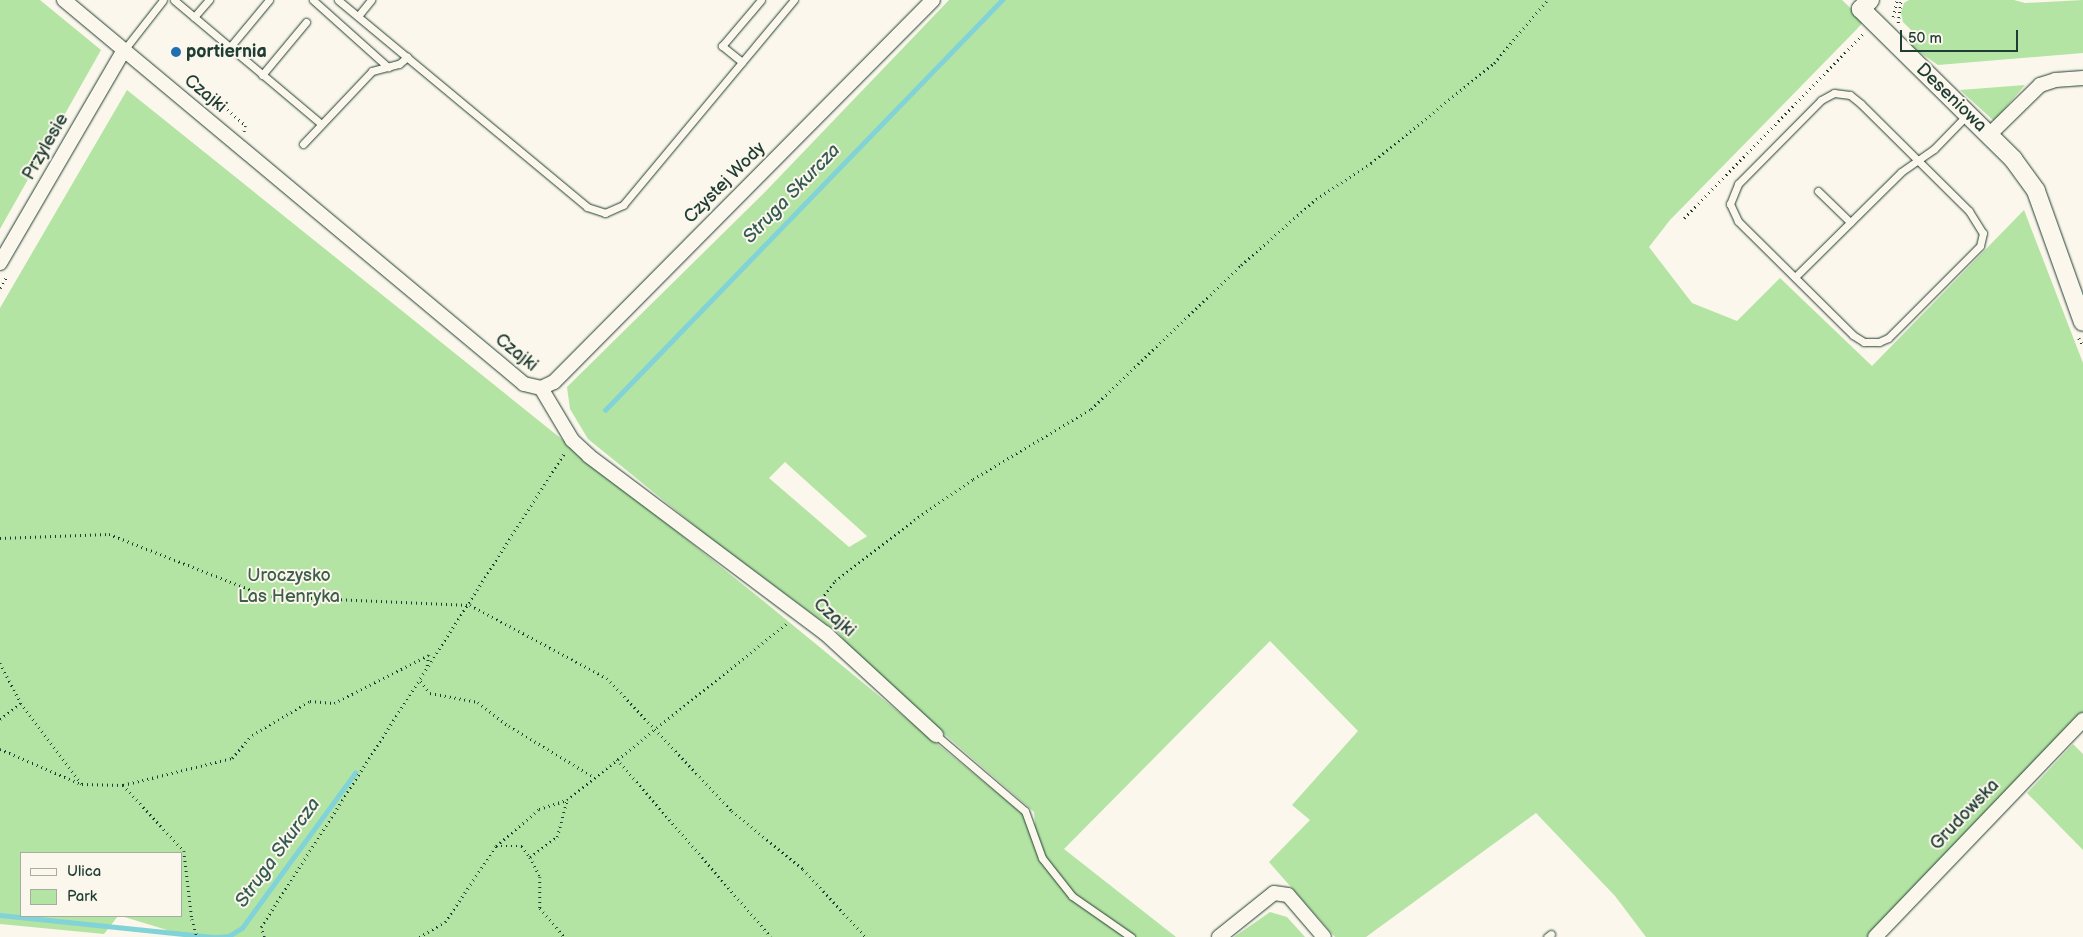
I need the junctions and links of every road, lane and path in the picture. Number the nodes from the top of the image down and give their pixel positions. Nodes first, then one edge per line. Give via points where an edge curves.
1 (64, 0) edge
2 (174, 0) edge
3 (209, 0) edge
4 (269, 0) edge
5 (313, 0) edge
6 (338, 0) edge
7 (371, 0) edge
8 (761, 0) edge
9 (794, 0) edge
10 (933, 0) edge
11 (1546, 0) edge
12 (158, 2) edge
13 (1861, 3) edge
14 (358, 16) junction
15 (194, 17) junction
16 (306, 22) dead end
17 (1874, 22) junction
18 (230, 47) junction
19 (124, 50) junction
20 (407, 57) junction
21 (742, 62) junction
22 (388, 67) junction
23 (262, 75) junction
24 (2083, 78) edge
25 (211, 114) dead end
26 (1967, 115) junction
27 (321, 124) junction
28 (243, 135) dead end
29 (1988, 136) junction
30 (303, 144) dead end
31 (1916, 159) junction
32 (1818, 191) dead end
33 (1684, 218) dead end
34 (1850, 222) junction
35 (0, 263) edge
36 (1795, 277) junction
37 (2081, 329) edge
38 (2083, 346) edge
39 (541, 388) junction
40 (572, 440) junction
41 (0, 538) edge
42 (470, 605) junction
43 (803, 616) junction
44 (0, 663) edge
45 (427, 671) junction
46 (420, 681) junction
47 (21, 703) junction
48 (0, 719) edge
49 (2083, 720) edge
50 (653, 730) junction
51 (936, 735) joint
52 (0, 749) edge
53 (617, 759) junction
54 (594, 777) junction
55 (82, 784) junction
56 (123, 785) junction
57 (567, 800) junction
58 (523, 845) dead end
59 (496, 846) junction
60 (530, 857) junction
61 (197, 937) edge
62 (264, 937) edge
63 (419, 937) edge
64 (564, 937) edge
65 (771, 937) edge
66 (866, 937) edge
67 (1131, 937) edge
68 (1219, 937) edge
69 (1324, 937) edge
70 (1875, 937) edge

1 - 19 street, Czajki
2 - 15 lane
3 - 15 lane
4 - 18 lane
5 - 22 lane
6 - 14 lane
7 - 14 lane
8 - 21 lane via 722,46
9 - 21 lane
10 - 39 street, Czystej Wody via 554,382
11 - 43 path via 1494,63 1371,163 1316,199 1241,265 1091,408 972,479 914,520 835,580
12 - 19 lane
13 - 17 street, Deseniowa
14 - 20 lane
15 - 18 lane
16 - 23 lane
17 - 26 street, Deseniowa
17 - 33 path
18 - 23 lane
19 - 35 street, Przylesie
19 - 39 street, Czajki via 524,384
20 - 21 lane via 587,207 606,213 623,204
20 - 22 lane
22 - 27 lane via 372,71
23 - 27 lane
24 - 29 street, Deseniowa via 2055,80 2040,85
25 - 28 path via 220,103 246,126
26 - 29 street, Deseniowa
26 - 31 lane via 1934,149
27 - 30 lane
29 - 37 street via 2012,159 2036,191
31 - 34 lane
31 - 36 lane via 1850,94 1834,93 1821,100 1738,184 1730,197 1738,221
31 - 36 lane via 1979,223 1983,240 1888,338 1870,343 1858,339
32 - 34 lane
34 - 36 lane
37 - 38 path
39 - 40 street, Czajki
40 - 42 path
40 - 43 street, Czajki via 661,513
41 - 42 path via 109,534 266,596
42 - 45 path
42 - 50 path via 607,678
43 - 50 path
43 - 51 street, Czajki
44 - 47 path
45 - 46 path
45 - 56 path via 429,655 334,703 310,701 252,734 232,758
46 - 54 path via 430,693 478,702 509,726
46 - 62 path via 261,927
47 - 48 path
47 - 55 path
49 - 70 street, Grudowska
50 - 53 path
50 - 66 path via 732,811 803,869
51 - 67 lane via 1025,811 1042,858 1072,896
52 - 55 path
53 - 54 path
53 - 65 path
54 - 57 path
55 - 56 path
56 - 61 path via 184,851
57 - 59 path via 539,809
57 - 60 path via 557,837
58 - 60 path
59 - 60 path via 522,846
59 - 63 path via 445,922
60 - 64 path via 540,877 540,908
68 - 69 street via 1274,893 1288,895

